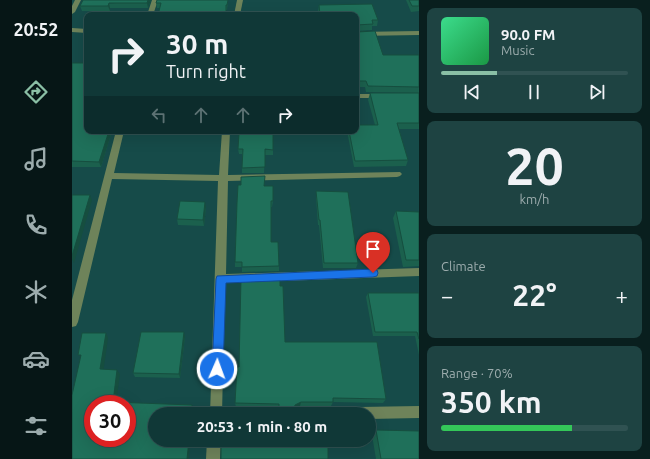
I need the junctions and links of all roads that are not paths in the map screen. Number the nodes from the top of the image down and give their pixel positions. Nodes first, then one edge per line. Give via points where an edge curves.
1 (78, 0) edge
2 (155, 0) edge
3 (240, 0) edge
4 (72, 12) edge
5 (151, 12) edge
6 (238, 12) edge
7 (72, 30) edge
8 (84, 30) edge
9 (419, 33) edge
10 (359, 34) edge
11 (359, 96) edge
12 (388, 96) edge
13 (119, 134) edge
14 (226, 134) edge
15 (397, 174) dead end
16 (109, 176) junction
17 (223, 178) junction
18 (419, 272) edge
19 (221, 279) junction
20 (72, 322) edge
21 (216, 407) edge
22 (419, 412) edge
23 (376, 413) edge
24 (214, 447) edge
25 (213, 459) edge

1 - 4 street
2 - 5 street
3 - 6 street
7 - 8 street
9 - 10 street
11 - 12 street
13 - 16 street
14 - 17 street
15 - 17 street
16 - 17 street
16 - 20 street
17 - 19 street
18 - 19 street
19 - 21 street
22 - 23 street
24 - 25 street

